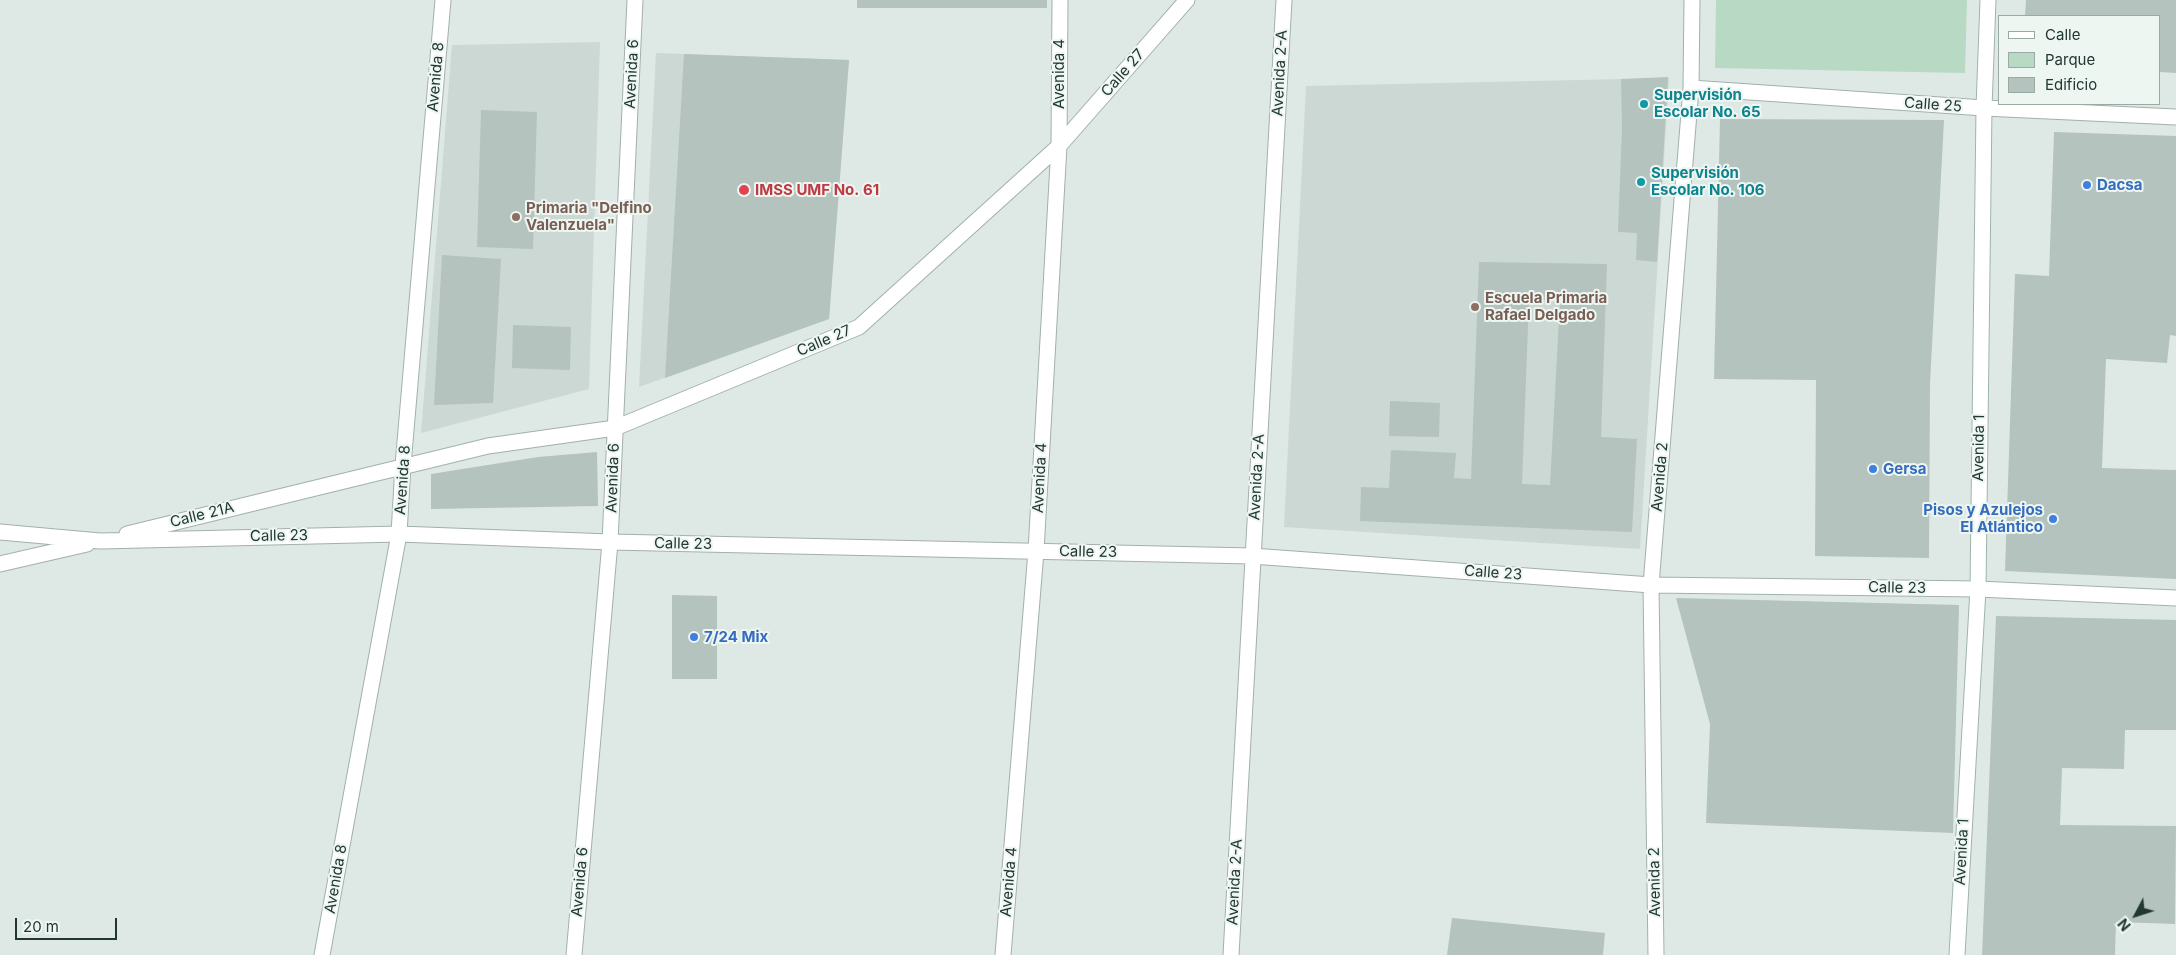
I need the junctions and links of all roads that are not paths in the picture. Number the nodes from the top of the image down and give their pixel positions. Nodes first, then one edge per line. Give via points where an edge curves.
1 (443, 0) edge
2 (635, 0) edge
3 (1060, 0) edge
4 (1187, 0) edge
5 (1284, 0) edge
6 (1692, 0) edge
7 (1988, 0) edge
8 (1691, 88) junction
9 (1984, 108) junction
10 (2176, 117) edge
11 (1059, 146) junction
12 (615, 428) junction
13 (403, 465) junction
14 (0, 532) edge
15 (399, 534) junction
16 (100, 541) junction
17 (610, 542) junction
18 (1036, 551) junction
19 (1252, 556) junction
20 (0, 564) edge
21 (1651, 585) junction
22 (1978, 589) junction
23 (2176, 598) edge
24 (322, 955) edge
25 (574, 955) edge
26 (1003, 955) edge
27 (1232, 955) edge
28 (1656, 955) edge
29 (1956, 955) edge

1 - 13 street, Avenida 8
2 - 12 street, Avenida 6
3 - 11 street, Avenida 4
4 - 11 street, Calle 27
5 - 19 street, Avenida 2-A
6 - 8 street, Avenida 2
7 - 9 street, Avenida 1
8 - 9 street, Calle 25
8 - 21 street, Avenida 2
9 - 10 street, Calle 25
9 - 22 street, Avenida 1
11 - 12 street, Calle 27 via 859,327
11 - 18 street, Avenida 4
12 - 13 street, Calle 27 via 488,446
12 - 17 street, Avenida 6
13 - 15 street, Avenida 8
13 - 16 street, Calle 21A
14 - 16 street, Calle 23
15 - 16 street, Calle 23
15 - 17 street, Calle 23
15 - 24 street, Avenida 8
16 - 20 street, Calle 21A
17 - 18 street, Calle 23
17 - 25 street, Avenida 6
18 - 19 street, Calle 23
18 - 26 street, Avenida 4
19 - 21 street, Calle 23
19 - 27 street, Avenida 2-A
21 - 22 street, Calle 23
21 - 28 street, Avenida 2
22 - 23 street, Calle 23
22 - 29 street, Avenida 1

